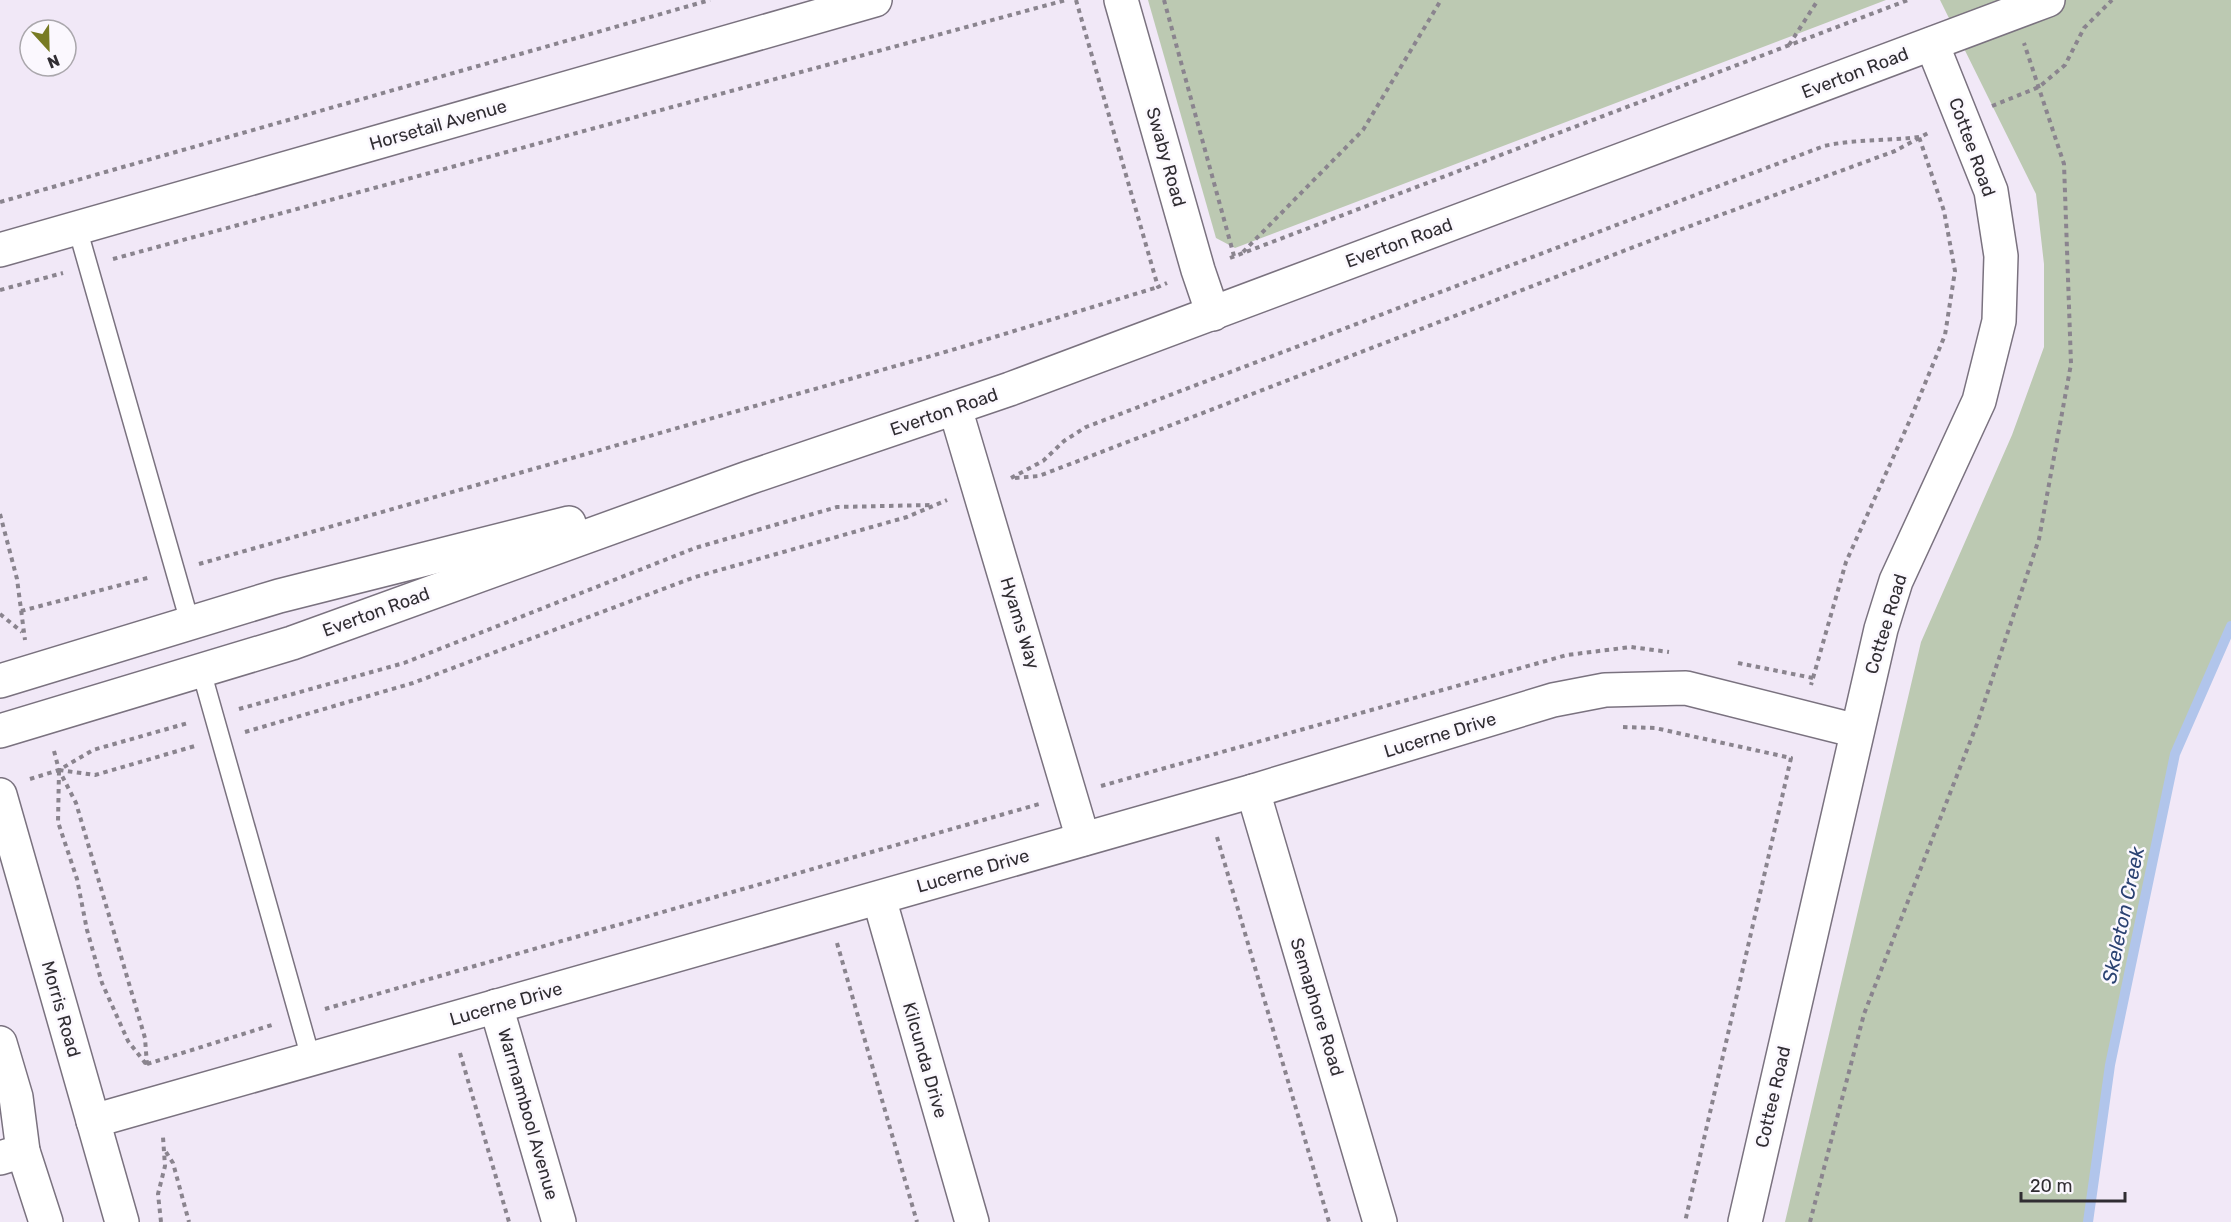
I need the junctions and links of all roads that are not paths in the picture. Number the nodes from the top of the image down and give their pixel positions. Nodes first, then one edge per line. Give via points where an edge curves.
1 (875, 0) edge
2 (1121, 0) edge
3 (2048, 0) edge
4 (1932, 44) junction
5 (77, 227) junction
6 (0, 250) edge
7 (1213, 314) junction
8 (955, 408) junction
9 (748, 478) junction
10 (190, 623) junction
11 (201, 670) junction
12 (0, 681) edge
13 (0, 731) edge
14 (1857, 731) junction
15 (0, 795) edge
16 (1257, 804) junction
17 (1083, 839) junction
18 (879, 898) junction
19 (500, 1020) junction
20 (0, 1042) edge
21 (311, 1059) junction
22 (93, 1121) junction
23 (11, 1154) edge
24 (46, 1222) edge
25 (122, 1222) edge
26 (559, 1222) edge
27 (972, 1222) edge
28 (1380, 1222) edge
29 (1745, 1222) edge

1 - 5 street, Horsetail Avenue
2 - 7 street, Swaby Road
3 - 4 street, Everton Road
4 - 7 street, Everton Road
4 - 14 street, Cottee Road via 1990,191 2001,256 1999,321 1978,401 1896,580
5 - 6 street, Horsetail Avenue
5 - 10 lane
7 - 8 street, Everton Road
8 - 9 street, Everton Road
8 - 17 street, Hyams Way
9 - 10 street, Everton Road via 279,596
9 - 11 street, Everton Road via 292,643
10 - 12 street, Everton Road
11 - 13 street, Everton Road
11 - 21 lane
14 - 16 street, Lucerne Drive via 1686,688 1605,690 1553,700
14 - 29 street, Cottee Road
15 - 22 street, Morris Road
16 - 17 street, Lucerne Drive
16 - 28 street, Semaphore Road
17 - 18 street, Lucerne Drive
18 - 19 street, Lucerne Drive
18 - 27 street, Kilcunda Drive
19 - 21 street, Lucerne Drive
19 - 26 street, Warrnambool Avenue
20 - 23 street via 16,1097
21 - 22 street, Lucerne Drive
22 - 25 street, Morris Road
23 - 24 street

